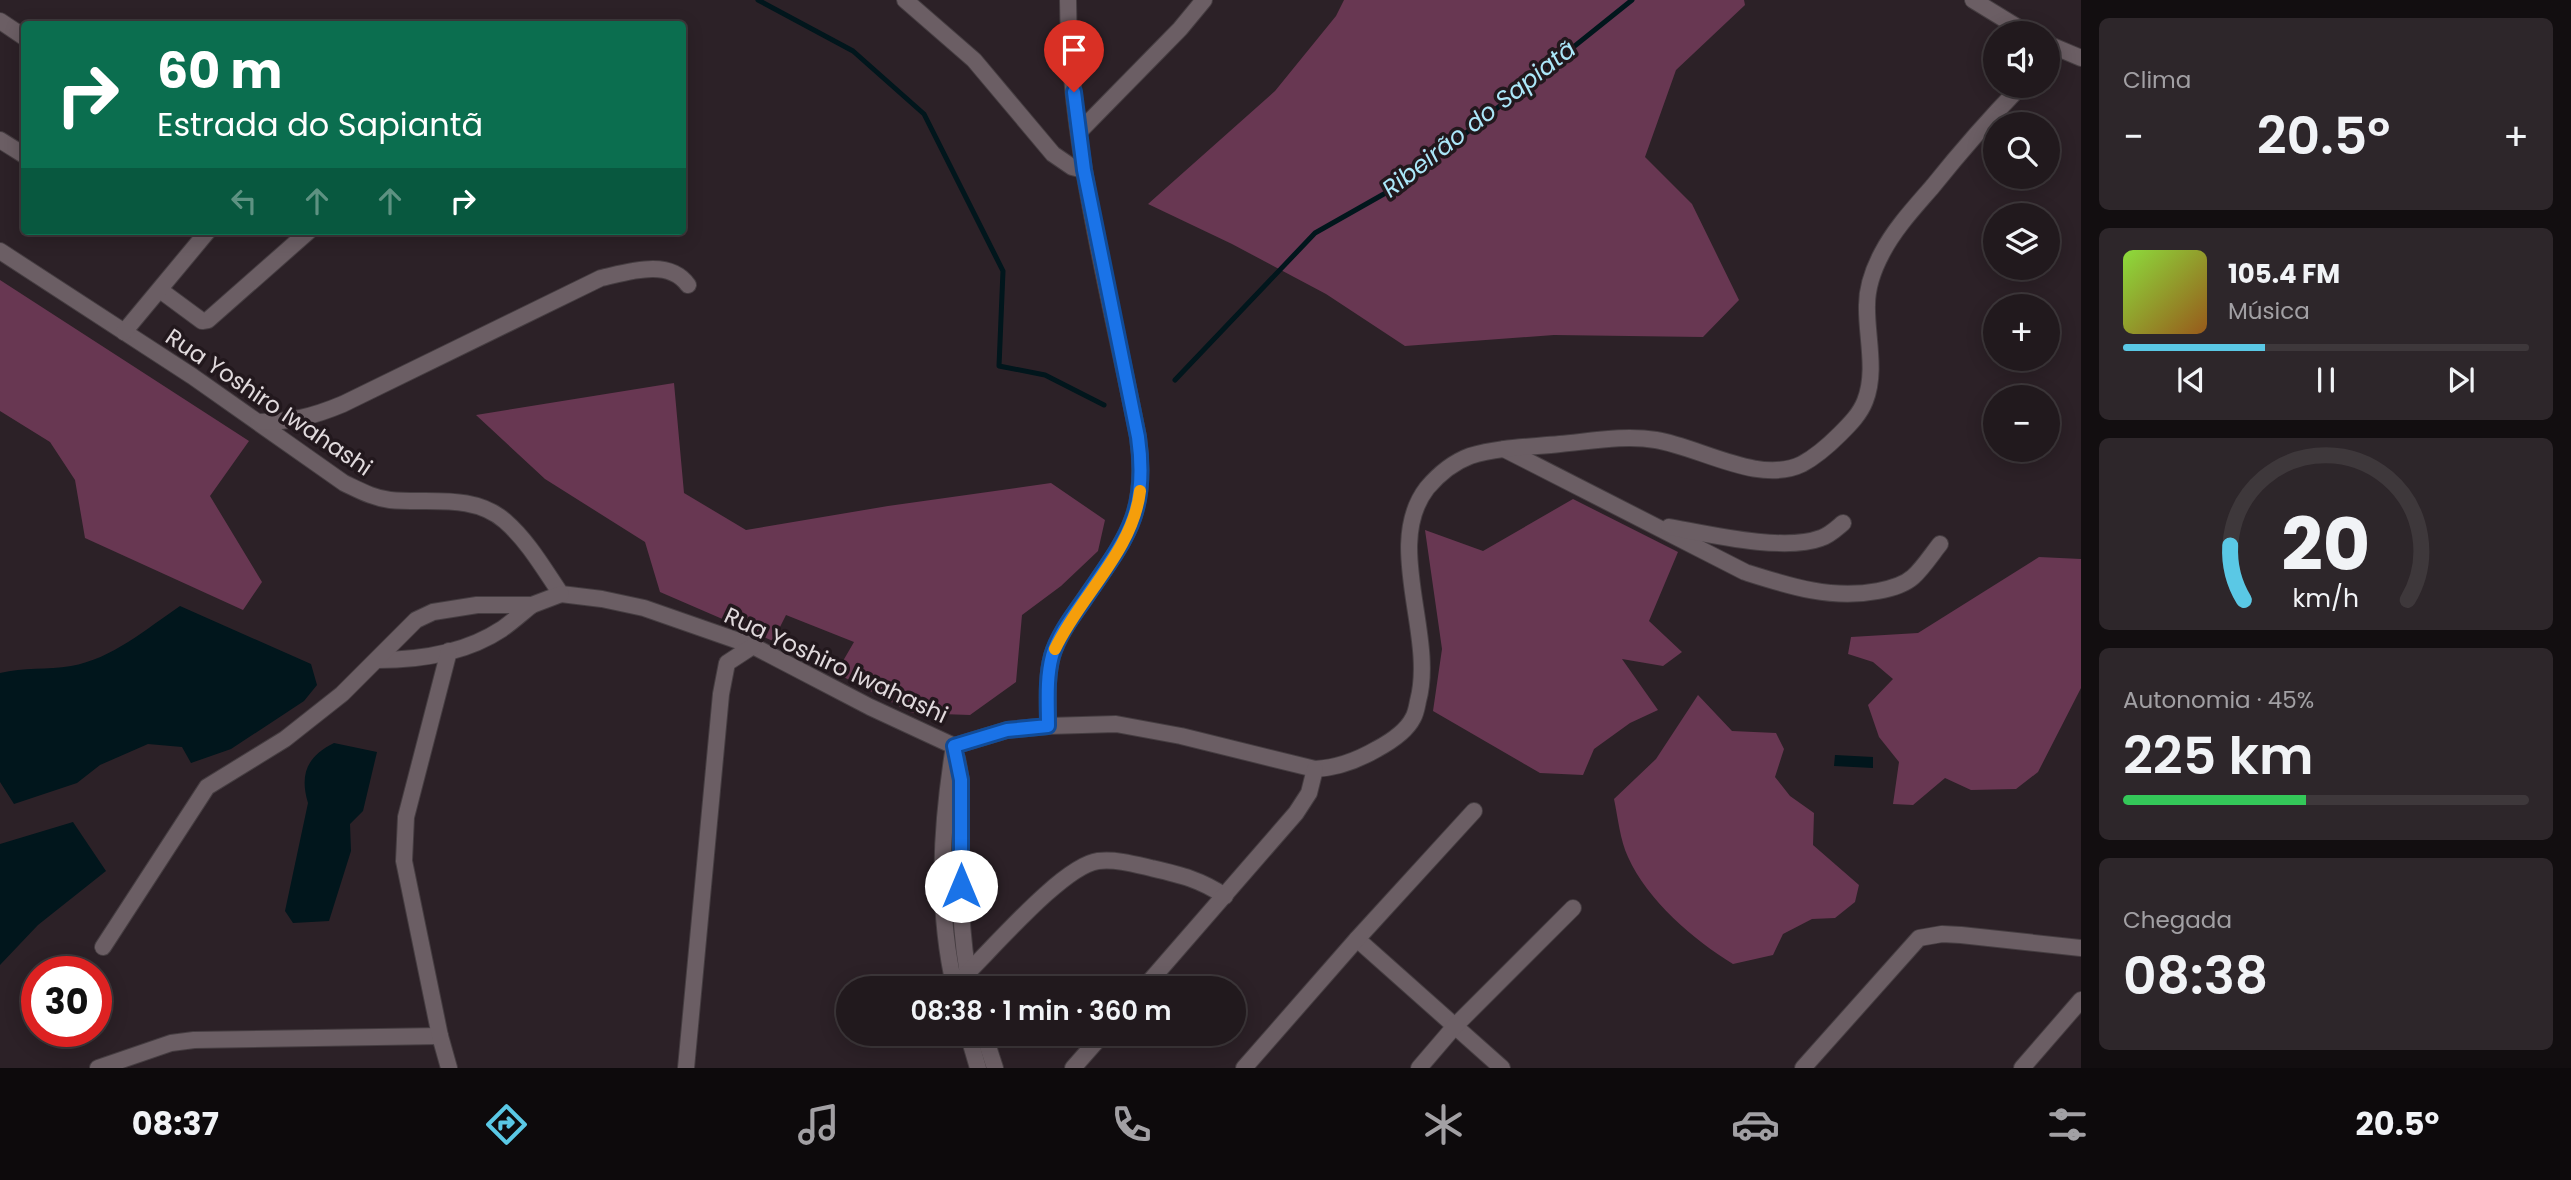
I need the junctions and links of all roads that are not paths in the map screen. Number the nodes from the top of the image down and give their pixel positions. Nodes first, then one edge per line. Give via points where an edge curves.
1 (905, 0) edge
2 (1068, 0) edge
3 (1204, 0) edge
4 (1973, 0) edge
5 (0, 21) edge
6 (2007, 21) edge
7 (21, 35) edge
8 (2060, 53) edge
9 (2081, 58) edge
10 (2010, 98) edge
11 (1079, 132) junction
12 (0, 140) edge
13 (21, 153) edge
14 (1084, 170) junction
15 (205, 235) edge
16 (304, 235) edge
17 (0, 251) edge
18 (688, 285) dead end
19 (160, 290) junction
20 (124, 332) junction
21 (258, 422) junction
22 (1504, 449) junction
23 (1649, 523) junction
24 (1843, 523) dead end
25 (1941, 544) dead end
26 (561, 594) junction
27 (532, 605) junction
28 (753, 646) junction
29 (449, 651) junction
30 (377, 660) junction
31 (1048, 726) junction
32 (954, 746) junction
33 (1315, 769) junction
34 (1474, 811) dead end
35 (1225, 896) junction
36 (1573, 908) dead end
37 (1357, 939) junction
38 (103, 947) dead end
39 (2081, 948) edge
40 (952, 976) edge
41 (969, 976) edge
42 (974, 976) edge
43 (1154, 976) edge
44 (2081, 1000) edge
45 (1455, 1026) junction
46 (440, 1036) junction
47 (972, 1046) edge
48 (988, 1046) edge
49 (1092, 1046) edge
50 (98, 1068) edge
51 (449, 1068) edge
52 (686, 1068) edge
53 (978, 1068) edge
54 (995, 1068) edge
55 (1073, 1068) edge
56 (1244, 1068) edge
57 (1419, 1068) edge
58 (1503, 1068) edge
59 (1803, 1068) edge
60 (2022, 1068) edge

1 - 14 street via 974,60 1052,154
2 - 11 street
3 - 11 street
4 - 6 street
5 - 7 street
8 - 9 street
10 - 22 street via 1906,217 1883,252 1867,302 1870,377 1866,400 1854,420 1823,451 1800,465 1757,470 1657,440 1630,438
11 - 14 street
12 - 13 street
14 - 31 street via 1143,468 1134,520 1053,654 1047,681
15 - 19 street
16 - 19 street via 208,320 201,321
17 - 20 street, Rua Yoshiro Iwahashi
18 - 21 street via 682,277 661,270 601,278 317,415 288,422
19 - 20 street
20 - 21 street, Rua Yoshiro Iwahashi
21 - 26 street, Rua Yoshiro Iwahashi via 344,483 369,495 453,501 503,519 527,544
22 - 23 street
22 - 33 street via 1469,457 1445,471 1426,490 1411,521 1409,546 1423,668 1414,718 1393,740 1364,757
23 - 24 street via 1741,541 1794,542 1821,539
23 - 25 street via 1745,572 1831,595 1890,589 1912,578
26 - 27 street
26 - 28 street, Rua Yoshiro Iwahashi via 644,608
27 - 29 street via 480,641
27 - 30 street via 433,611 416,620
28 - 32 street, Rua Yoshiro Iwahashi
28 - 52 street via 727,663 721,694
29 - 30 street via 412,660
29 - 46 street via 406,817 404,861
30 - 38 street via 285,739 207,787
31 - 32 street via 1007,730
31 - 33 street via 1116,724
32 - 40 street via 941,875
32 - 41 street via 961,780 961,913
33 - 35 street via 1309,793 1296,813
34 - 37 street
35 - 42 street via 1200,880 1178,874 1125,862 1096,861 1059,881
35 - 43 street
36 - 45 street
37 - 45 street
37 - 56 street
39 - 59 street via 1961,934 1919,938
44 - 60 street
45 - 57 street
45 - 58 street
46 - 50 street via 171,1043
46 - 51 street
47 - 53 street
48 - 54 street
49 - 55 street

